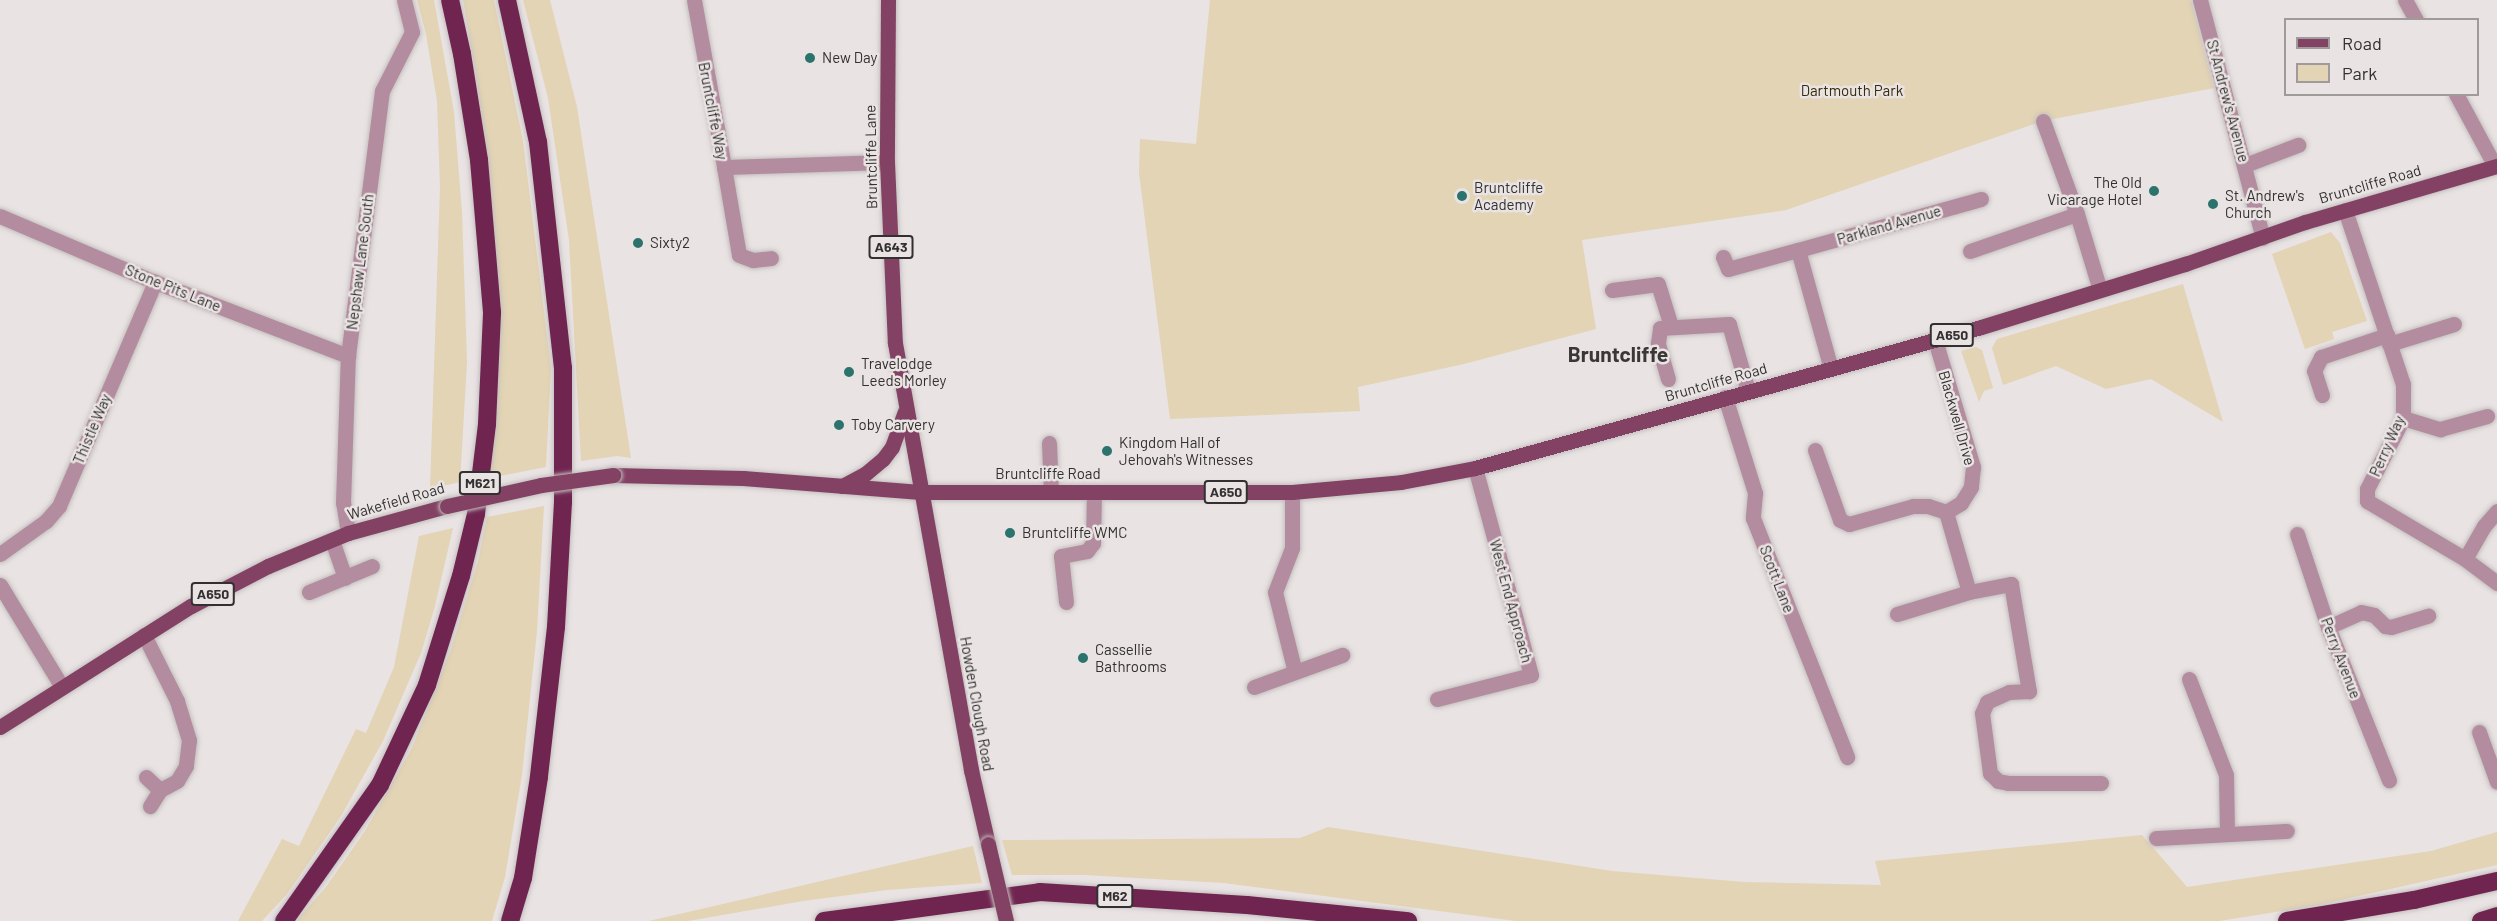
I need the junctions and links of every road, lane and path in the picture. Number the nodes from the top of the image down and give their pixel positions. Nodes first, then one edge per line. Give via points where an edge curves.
1 (404, 0) edge
2 (450, 0) edge
3 (507, 0) edge
4 (694, 0) edge
5 (888, 0) edge
6 (2200, 0) edge
7 (2405, 0) edge
8 (2415, 18) edge
9 (2457, 96) edge
10 (2043, 121) dead end
11 (2298, 145) dead end
12 (887, 162) junction
13 (2245, 165) junction
14 (2496, 166) edge
15 (724, 167) junction
16 (1981, 199) dead end
17 (2345, 210) junction
18 (2077, 214) junction
19 (0, 216) edge
20 (2263, 238) junction
21 (1798, 250) junction
22 (1970, 251) dead end
23 (771, 258) dead end
24 (1727, 269) dead end
25 (155, 282) junction
26 (1612, 290) dead end
27 (2100, 290) junction
28 (2454, 324) dead end
29 (1671, 326) junction
30 (2388, 339) junction
31 (1935, 340) junction
32 (348, 356) junction
33 (1831, 369) junction
34 (1668, 379) dead end
35 (1748, 391) junction
36 (2322, 395) dead end
37 (1725, 397) junction
38 (906, 407) junction
39 (2487, 416) dead end
40 (2403, 418) junction
41 (1050, 443) dead end
42 (1815, 450) dead end
43 (1475, 468) junction
44 (842, 486) junction
45 (920, 492) junction
46 (1051, 492) junction
47 (1094, 492) junction
48 (1292, 492) junction
49 (2497, 511) edge
50 (1946, 512) junction
51 (348, 533) junction
52 (2297, 534) dead end
53 (332, 540) junction
54 (0, 554) edge
55 (2465, 559) junction
56 (372, 567) dead end
57 (345, 578) junction
58 (2497, 583) edge
59 (0, 585) edge
60 (309, 592) dead end
61 (1969, 592) junction
62 (1066, 602) dead end
63 (1897, 614) dead end
64 (2428, 616) dead end
65 (2328, 627) junction
66 (144, 635) junction
67 (1342, 655) dead end
68 (1295, 672) junction
69 (2189, 679) dead end
70 (62, 687) junction
71 (1254, 687) dead end
72 (1437, 699) dead end
73 (0, 727) edge
74 (2479, 732) dead end
75 (1847, 757) dead end
76 (146, 777) dead end
77 (2389, 780) dead end
78 (2497, 782) edge
79 (2101, 783) dead end
80 (160, 790) junction
81 (150, 806) dead end
82 (2288, 831) dead end
83 (2227, 833) junction
84 (2156, 838) dead end
85 (2497, 881) edge
86 (2497, 916) edge
87 (284, 921) edge
88 (510, 921) edge
89 (824, 921) edge
90 (1006, 921) edge
91 (1408, 921) edge
92 (2287, 921) edge
93 (2481, 921) edge

1 - 32 street, Nepshaw Lane South via 412,32 382,91
2 - 87 highway, M621 via 479,160 492,312 487,424 476,514 461,576 418,705 380,785
3 - 88 highway via 538,142 563,368 556,627 539,777 523,878
4 - 15 street, Bruntcliffe Way
5 - 12 main road, Bruntcliffe Lane / A643
6 - 13 street, St Andrew's Avenue
7 - 8 street
9 - 14 street
10 - 18 street
11 - 13 street
12 - 15 street, Bruntcliffe Way
12 - 38 main road, Bruntcliffe Lane / A643 via 895,343
13 - 20 street, St Andrew's Avenue
14 - 17 main road, Bruntcliffe Road / A650
15 - 23 street via 739,255 753,260
16 - 21 street, Parkland Avenue
17 - 20 main road, Bruntcliffe Road / A650
17 - 30 street, Perry Way
18 - 22 street
18 - 27 street
19 - 25 street, Stone Pits Lane
20 - 27 main road, Bruntcliffe Road / A650
21 - 24 street, Parkland Avenue
21 - 33 street
25 - 32 street, Stone Pits Lane
25 - 54 street, Thistle Way via 59,506 46,522
26 - 29 street via 1658,284
27 - 31 main road, Bruntcliffe Road / A650
28 - 30 street
29 - 34 street via 1660,328 1658,343
29 - 35 street via 1729,324
30 - 36 street via 2320,357 2314,371
30 - 40 street, Perry Way via 2403,384
31 - 33 main road, Bruntcliffe Road / A650
31 - 50 street, Blackwell Drive via 1973,467 1971,488 1961,503
32 - 51 street, Nepshaw Lane South via 343,503
33 - 35 main road, Bruntcliffe Road / A650
35 - 37 main road, Bruntcliffe Road / A650
37 - 43 main road, Bruntcliffe Road / A650
37 - 75 street, Scott Lane via 1755,492 1753,518
38 - 44 main road via 900,429 883,459
38 - 45 main road, Bruntcliffe Lane / A643
39 - 40 street via 2440,429
40 - 55 street, Perry Way via 2367,489 2367,501
41 - 46 street
42 - 50 street via 1840,520 1849,524 1913,506
43 - 48 main road, Bruntcliffe Road / A650 via 1401,482
43 - 72 street, West End Approach via 1531,675
44 - 45 main road, Wakefield Road / A650
44 - 51 main road, Wakefield Road / A650, bridge via 743,478 613,475 497,494
45 - 46 main road, Bruntcliffe Road / A650
45 - 90 main road, Howden Clough Road / A643, bridge via 971,770
46 - 47 main road, Bruntcliffe Road / A650
47 - 48 main road, Bruntcliffe Road / A650
47 - 62 street via 1094,543 1088,551 1062,556
48 - 68 street via 1292,548 1275,592
49 - 55 street
50 - 61 street
51 - 53 main road, Wakefield Road / A650
52 - 65 street, Perry Avenue
53 - 57 street
53 - 66 main road, Wakefield Road / A650 via 190,606
55 - 58 street, Perry Way
56 - 57 street
57 - 60 street
59 - 70 street
61 - 63 street
61 - 79 street via 2011,584 2029,691 2009,692 1987,702 1982,713 1990,772 1998,781 2008,783
64 - 65 street via 2391,627 2374,615 2361,612
65 - 77 street, Perry Avenue
66 - 70 main road, Wakefield Road / A650
66 - 80 street via 177,702 189,740 186,766 177,781
67 - 68 street
68 - 71 street
69 - 83 street via 2226,775
70 - 73 main road, Wakefield Road / A650
74 - 78 street
76 - 80 street
80 - 81 street
82 - 83 street
83 - 84 street
85 - 92 highway via 2414,900
86 - 93 highway
89 - 91 highway, M62 via 1040,892 1247,905

